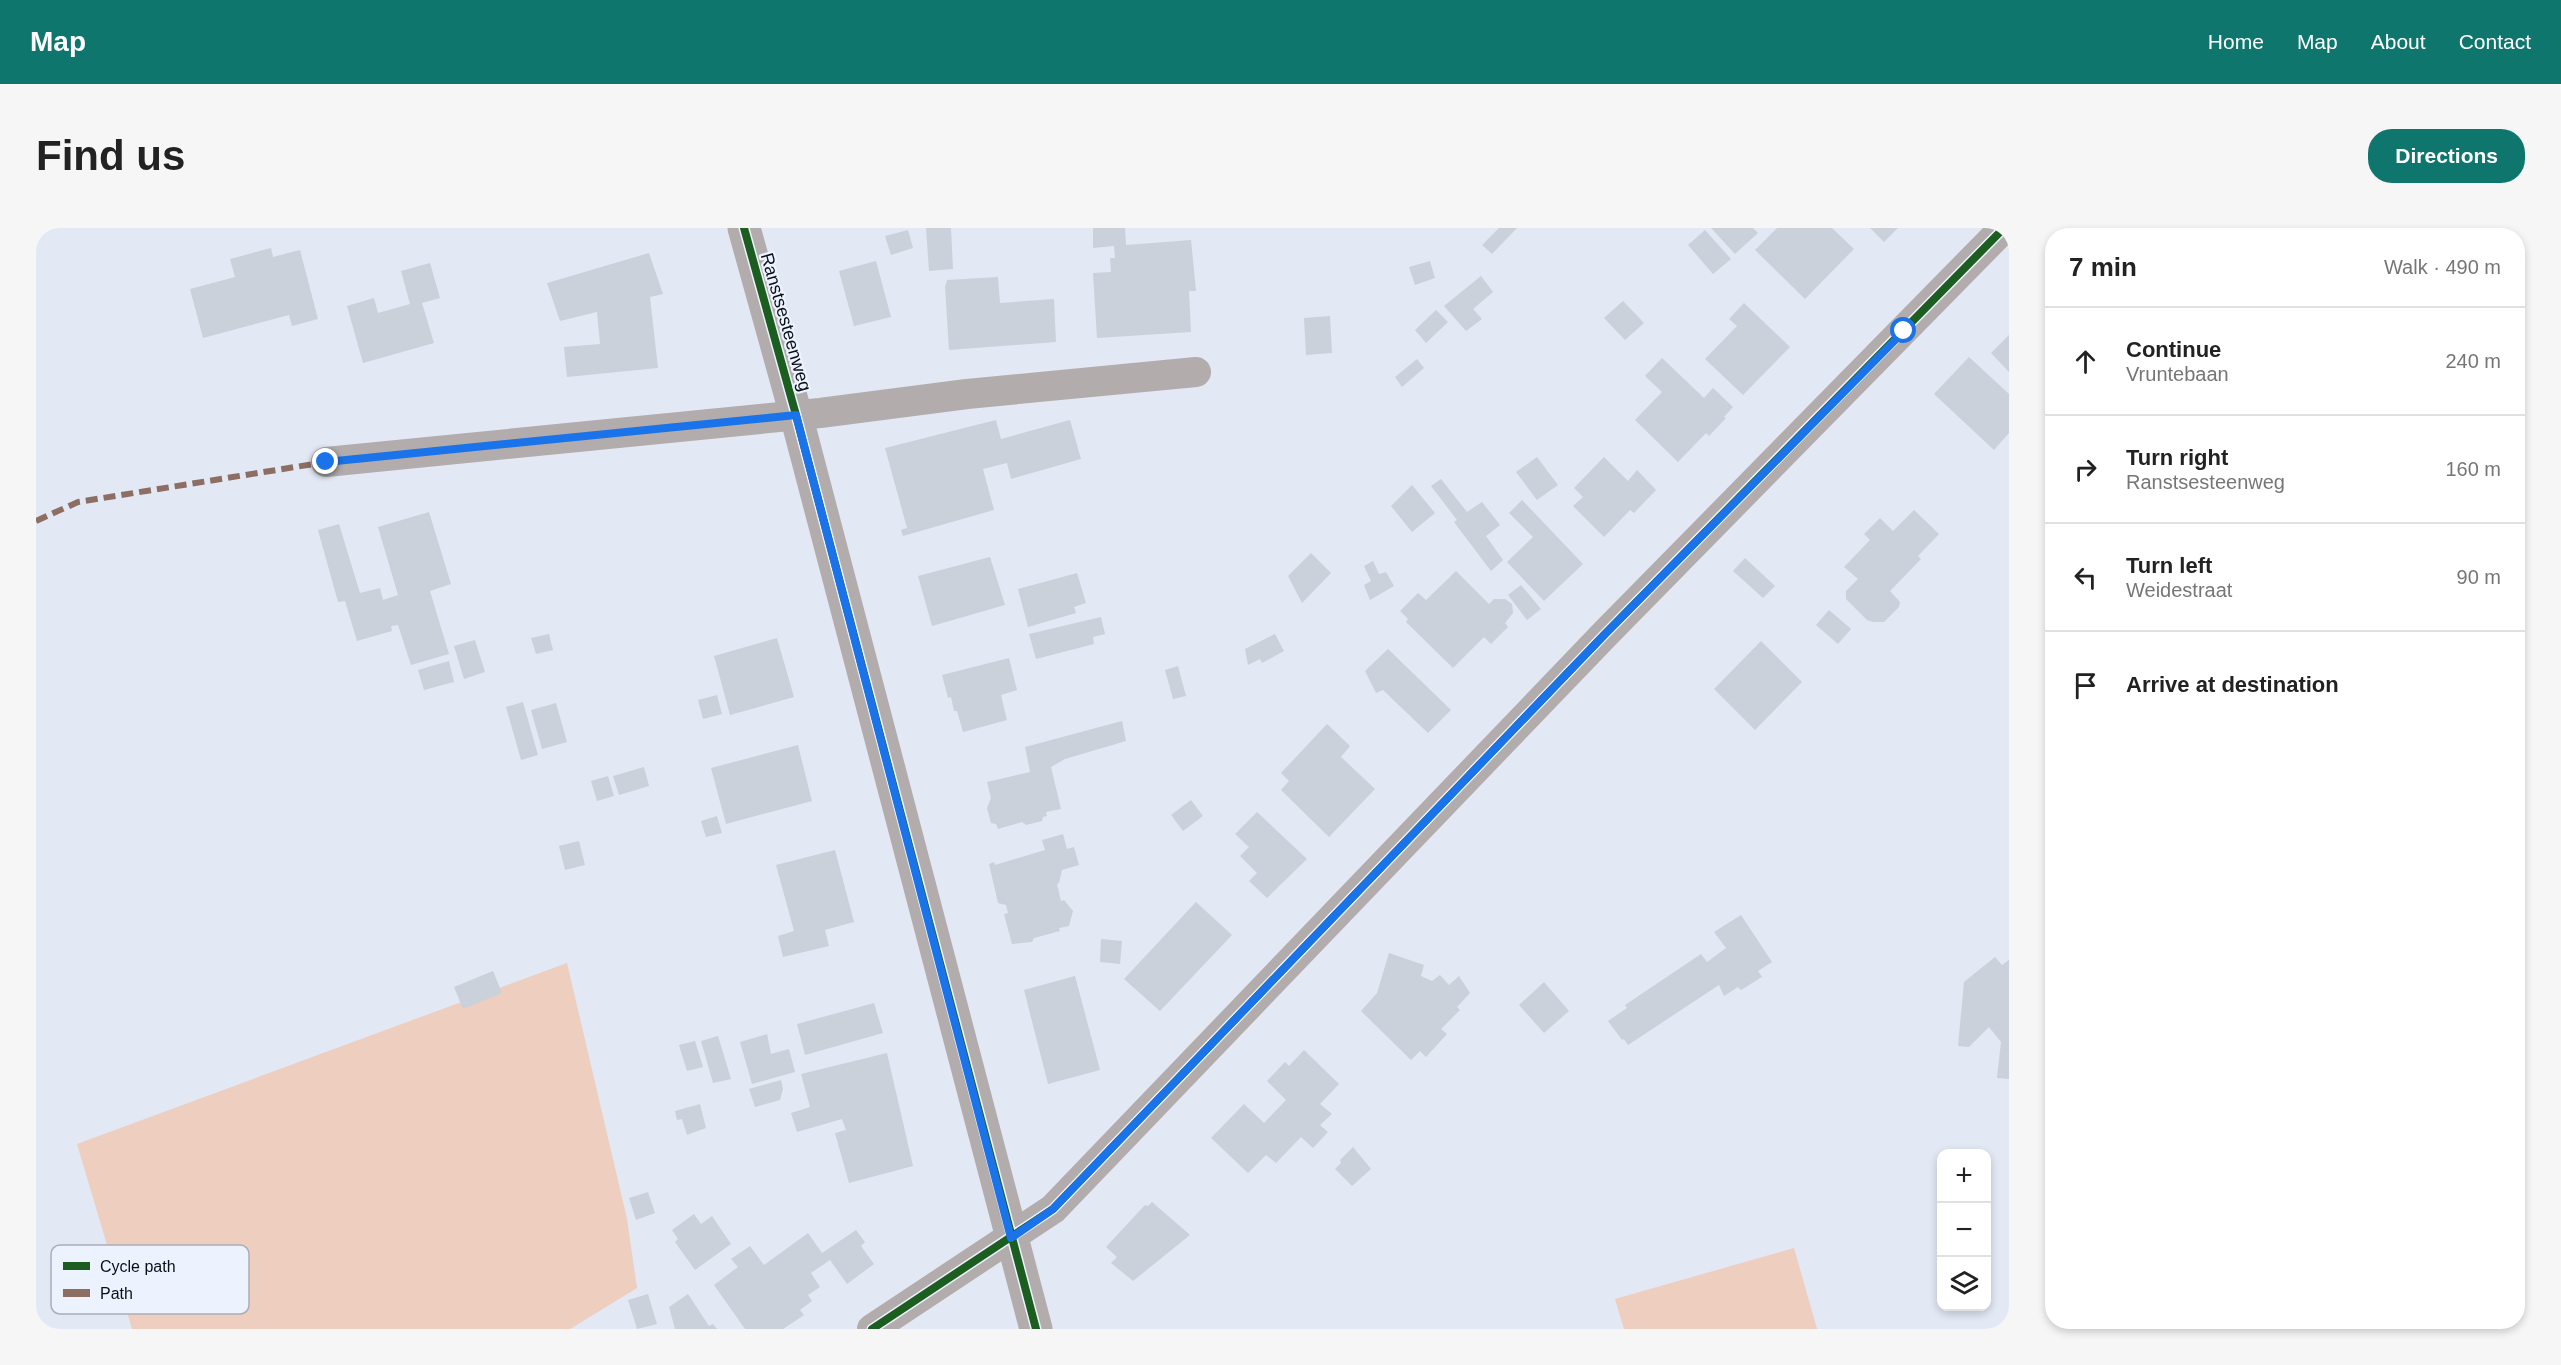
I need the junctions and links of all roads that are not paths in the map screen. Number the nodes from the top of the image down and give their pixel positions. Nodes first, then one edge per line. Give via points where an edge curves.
1 (744, 228) edge
2 (2004, 228) edge
3 (1196, 372) dead end
4 (796, 415) junction
5 (326, 462) dead end
6 (1011, 1238) junction
7 (872, 1329) edge
8 (1036, 1329) edge

1 - 4 street, Ranstsesteenweg
2 - 6 street via 1605,634 1053,1209
3 - 4 street, Ranstsesteenweg
4 - 5 street
4 - 6 street, Ranstsesteenweg
6 - 7 street
6 - 8 street, Ranstsesteenweg

